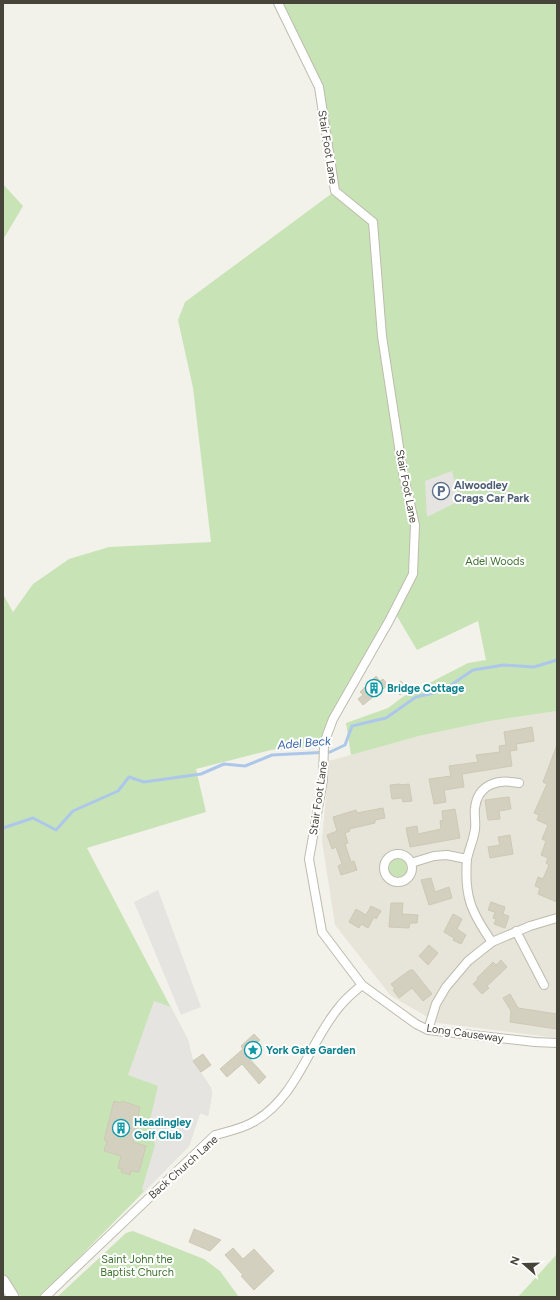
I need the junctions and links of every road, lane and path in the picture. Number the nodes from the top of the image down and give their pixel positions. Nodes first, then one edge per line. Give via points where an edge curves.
1 (278, 3) edge
2 (519, 782) dead end
3 (467, 859) junction
4 (412, 863) dead end
5 (557, 918) edge
6 (516, 931) junction
7 (492, 942) junction
8 (362, 985) junction
9 (544, 985) dead end
10 (428, 1030) junction
11 (557, 1043) edge
12 (3, 1281) edge
13 (13, 1297) edge
14 (46, 1297) edge

1 - 8 street, Stair Foot Lane via 319,87 335,191 373,222 382,336 403,473 415,525 413,574 333,719 324,744 323,780 309,859 322,932
2 - 3 street via 496,782 489,784 480,793 475,806 475,830
3 - 4 street via 447,855
3 - 7 street via 466,883 472,912
5 - 6 street
6 - 7 street
6 - 9 street
7 - 10 street via 468,961 446,987 436,1004
8 - 10 street, Long Causeway
8 - 14 street, Back Church Lane via 340,1006 330,1020 278,1103 255,1122 215,1135
10 - 11 street, Long Causeway
12 - 13 street

